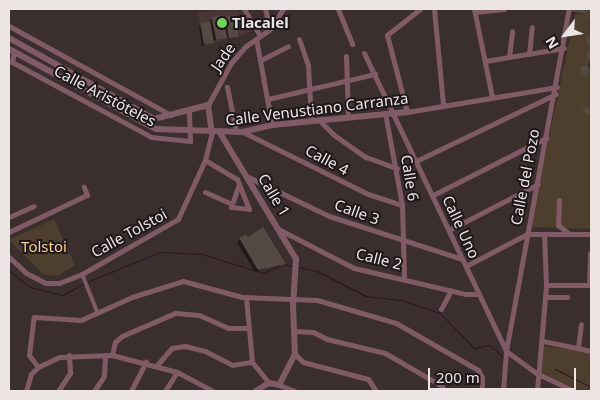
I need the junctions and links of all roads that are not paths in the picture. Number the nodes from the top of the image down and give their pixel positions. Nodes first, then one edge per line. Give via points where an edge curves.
1 (244, 9) edge
2 (265, 9) edge
3 (338, 9) edge
4 (420, 9) edge
5 (434, 9) edge
6 (504, 9) edge
7 (569, 9) edge
8 (281, 10) edge
9 (475, 10) edge
10 (9, 26) edge
11 (532, 28) dead end
12 (270, 29) junction
13 (512, 31) dead end
14 (258, 37) junction
15 (9, 38) edge
16 (299, 39) dead end
17 (352, 44) dead end
18 (288, 46) dead end
19 (564, 48) junction
20 (11, 50) edge
21 (364, 53) dead end
22 (528, 54) junction
23 (346, 56) dead end
24 (509, 57) junction
25 (261, 60) junction
26 (485, 61) junction
27 (375, 74) junction
28 (346, 81) junction
29 (228, 87) dead end
30 (557, 87) junction
31 (311, 89) junction
32 (556, 94) junction
33 (492, 97) junction
34 (268, 99) junction
35 (443, 104) junction
36 (208, 105) junction
37 (189, 111) junction
38 (407, 112) junction
39 (385, 113) junction
40 (394, 114) junction
41 (172, 116) junction
42 (348, 117) junction
43 (319, 120) junction
44 (311, 121) junction
45 (272, 125) junction
46 (190, 130) junction
47 (239, 131) junction
48 (212, 132) junction
49 (220, 133) junction
50 (546, 138) junction
51 (206, 160) junction
52 (416, 161) junction
53 (397, 168) junction
54 (248, 177) junction
55 (238, 184) junction
56 (538, 184) junction
57 (84, 187) dead end
58 (205, 192) dead end
59 (433, 195) junction
60 (558, 200) dead end
61 (230, 203) junction
62 (402, 205) junction
63 (34, 206) dead end
64 (9, 217) edge
65 (280, 230) junction
66 (449, 230) junction
67 (9, 232) edge
68 (527, 234) junction
69 (544, 234) junction
70 (569, 234) junction
71 (591, 234) edge
72 (404, 242) junction
73 (590, 253) dead end
74 (9, 257) edge
75 (462, 259) junction
76 (466, 266) junction
77 (82, 274) junction
78 (404, 278) junction
79 (546, 285) junction
80 (590, 285) edge
81 (451, 290) junction
82 (479, 294) junction
83 (246, 297) junction
84 (293, 297) junction
85 (546, 297) junction
86 (567, 297) dead end
87 (440, 310) dead end
88 (98, 314) junction
89 (581, 324) dead end
90 (248, 328) junction
91 (294, 332) junction
92 (543, 341) junction
93 (578, 348) junction
94 (506, 351) junction
95 (591, 351) edge
96 (295, 354) junction
97 (69, 355) junction
98 (106, 355) junction
99 (112, 355) junction
100 (146, 362) junction
101 (252, 362) junction
102 (157, 365) junction
103 (38, 367) junction
104 (176, 372) junction
105 (538, 374) junction
106 (269, 383) junction
107 (281, 388) edge
108 (206, 390) edge
109 (260, 390) edge
110 (26, 391) edge
111 (58, 391) edge
112 (94, 391) edge
113 (131, 391) edge
114 (165, 391) edge
115 (213, 391) edge
116 (295, 391) edge
117 (376, 391) edge
118 (442, 391) edge
119 (482, 391) edge
120 (503, 391) edge
121 (537, 391) edge
122 (574, 391) edge

1 - 14 street
2 - 12 street
3 - 17 street
4 - 38 street via 387,35
5 - 35 street
6 - 9 street
7 - 19 street, Calle del Pozo
8 - 12 street, Jade
9 - 26 street
10 - 41 street
11 - 22 street
12 - 14 street, Jade
13 - 24 street
14 - 25 street
14 - 36 street, Jade via 231,63
15 - 41 street, Calle Venustiano Carranza via 154,119
16 - 31 street via 308,65
18 - 25 street
19 - 22 street
19 - 30 street, Calle del Pozo
20 - 46 street, Calle Venustiano Carranza via 156,129
20 - 46 street, Calle Aristóteles via 12,62 145,134 189,141
21 - 27 street, Calle Uno
22 - 24 street
23 - 28 street
24 - 26 street
25 - 34 street
26 - 33 street
27 - 28 street
27 - 40 street, Calle Uno
28 - 31 street
28 - 42 street
29 - 47 street
30 - 32 street, Calle del Pozo
30 - 33 street, Calle Venustiano Carranza
31 - 34 street
31 - 44 street
32 - 50 street, Calle del Pozo
32 - 52 street
33 - 35 street, Calle Venustiano Carranza
34 - 45 street
35 - 38 street, Calle Venustiano Carranza
36 - 37 street, Calle Venustiano Carranza
36 - 48 street
37 - 41 street, Calle Venustiano Carranza
37 - 46 street
38 - 40 street, Calle Venustiano Carranza
39 - 40 street, Calle Venustiano Carranza
39 - 42 street, Calle Venustiano Carranza
39 - 53 street, Calle 6
40 - 52 street, Calle Uno
42 - 43 street, Calle Venustiano Carranza
43 - 44 street, Calle Venustiano Carranza
43 - 53 street via 366,157
44 - 45 street, Calle Venustiano Carranza
45 - 47 street, Calle Venustiano Carranza
46 - 48 street, Calle Venustiano Carranza
47 - 49 street, Calle Venustiano Carranza
47 - 62 street, Calle 4 via 368,194
48 - 49 street, Calle Venustiano Carranza
48 - 51 street, Calle Tolstoi
49 - 54 street, Calle 1
50 - 56 street, Calle del Pozo
50 - 59 street
51 - 55 street via 233,175
51 - 77 street, Calle Tolstoi via 178,219
52 - 59 street, Calle Uno
53 - 62 street, Calle 6
54 - 65 street, Calle 1
54 - 72 street, Calle 3 via 330,216
55 - 61 street
55 - 61 street via 249,209 230,207
56 - 66 street
56 - 68 street, Calle del Pozo
57 - 67 street via 87,196
58 - 61 street
59 - 66 street, Calle Uno
60 - 70 street via 558,225
62 - 72 street, Calle 6
63 - 64 street
65 - 78 street, Calle 2 via 354,268
65 - 84 street, Calle 1 via 296,259
66 - 75 street, Calle Uno
68 - 69 street
68 - 76 street
68 - 94 street, Calle del Pozo
69 - 70 street
69 - 79 street
70 - 71 street
72 - 75 street, Calle 3
72 - 78 street, Calle 6
73 - 80 street
74 - 77 street, Calle Tolstoi via 26,273 46,283 59,283
75 - 76 street, Calle Uno
76 - 82 street, Calle Uno
77 - 88 street
78 - 81 street, Calle 2
79 - 80 street
79 - 85 street
81 - 82 street, Calle 2
81 - 87 street
82 - 94 street, Calle Uno
83 - 84 street
83 - 88 street via 183,281 140,294
83 - 90 street
84 - 91 street, Calle 1
84 - 119 street via 317,300 396,323 478,370 482,377
85 - 86 street
85 - 92 street
88 - 103 street via 81,320 34,318 29,355
89 - 93 street
90 - 99 street via 228,328 199,314 174,313 122,336 115,342
90 - 101 street
91 - 96 street, Calle 1
91 - 118 street via 313,332 327,339 385,353 442,386
92 - 93 street
92 - 105 street
93 - 95 street
94 - 105 street
94 - 120 street, Calle del Pozo
96 - 107 street
96 - 117 street via 303,362 368,379
97 - 98 street
97 - 103 street
97 - 111 street via 70,374
98 - 99 street
98 - 112 street via 104,376
99 - 100 street
100 - 102 street
100 - 113 street
101 - 102 street via 232,365 205,350 185,346 172,348
101 - 106 street
102 - 104 street
103 - 110 street via 31,374
104 - 108 street
104 - 114 street
105 - 121 street
105 - 122 street
106 - 107 street
106 - 109 street
107 - 116 street
108 - 115 street

